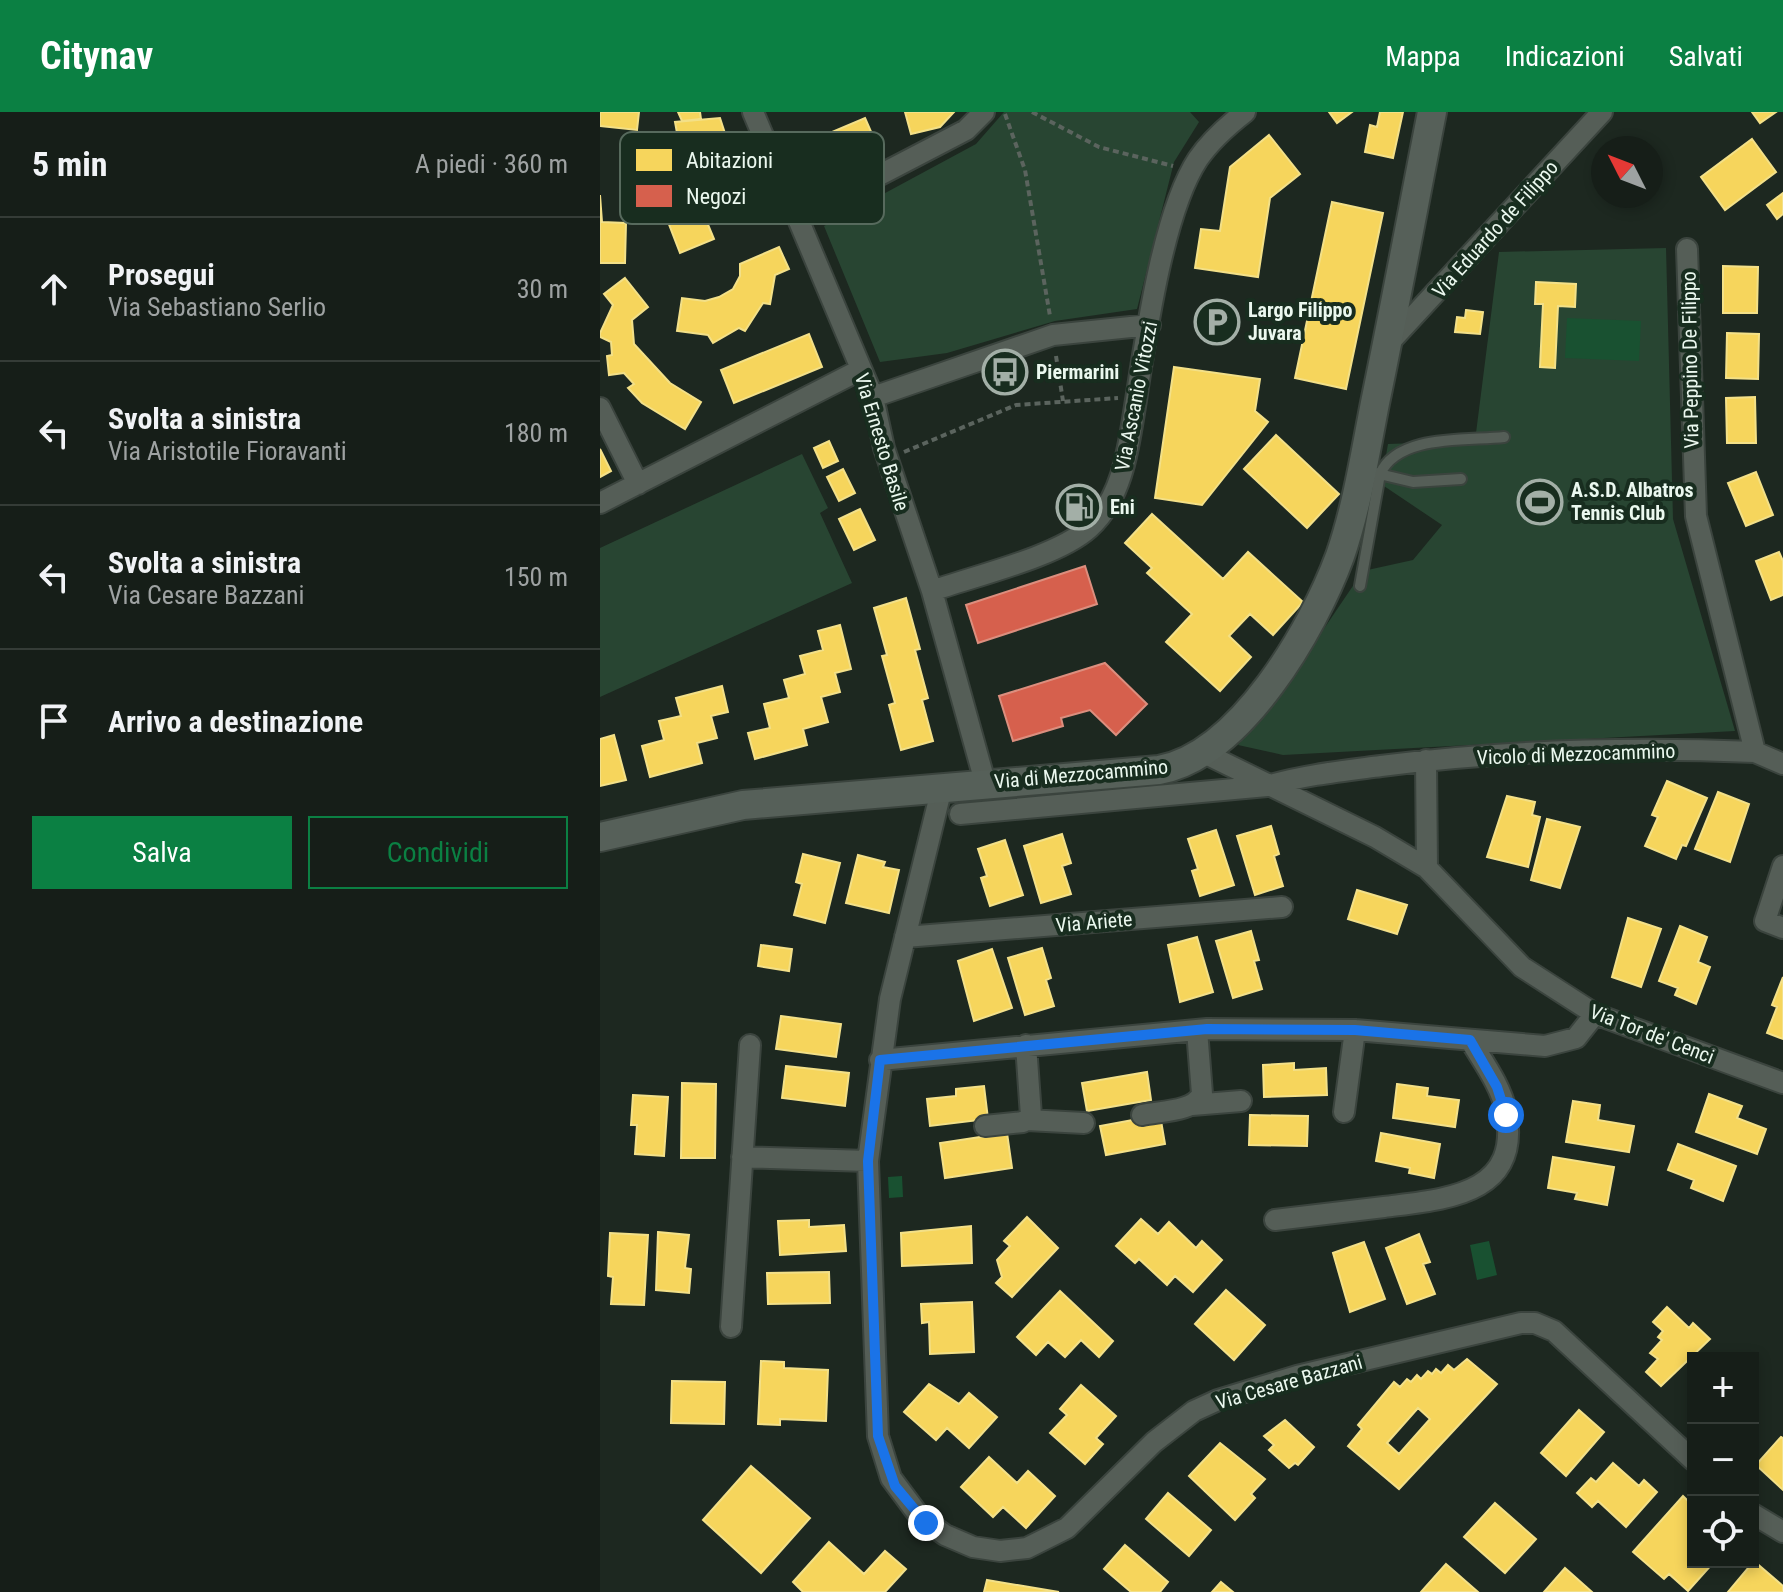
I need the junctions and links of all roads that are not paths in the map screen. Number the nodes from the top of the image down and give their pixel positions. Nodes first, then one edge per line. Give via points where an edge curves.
1 (753, 112) edge
2 (984, 112) edge
3 (1245, 112) edge
4 (1432, 112) edge
5 (1602, 112) edge
6 (762, 132) edge
7 (884, 173) edge
8 (802, 224) edge
9 (1687, 249) dead end
10 (1150, 325) junction
11 (1387, 345) junction
12 (860, 370) junction
13 (873, 397) junction
14 (600, 408) edge
15 (1504, 437) dead end
16 (1371, 471) junction
17 (1461, 479) dead end
18 (638, 484) junction
19 (600, 503) edge
20 (1360, 586) dead end
21 (932, 591) junction
22 (1755, 752) junction
23 (1204, 753) junction
24 (1426, 760) junction
25 (1783, 764) edge
26 (985, 782) junction
27 (1267, 786) junction
28 (942, 787) junction
29 (960, 814) dead end
30 (600, 837) edge
31 (1783, 866) edge
32 (1427, 868) junction
33 (1282, 907) dead end
34 (1783, 928) edge
35 (905, 937) junction
36 (1595, 1014) junction
37 (1197, 1030) junction
38 (1355, 1030) junction
39 (1470, 1040) junction
40 (750, 1045) dead end
41 (1026, 1045) junction
42 (880, 1060) junction
43 (1783, 1083) edge
44 (1241, 1101) dead end
45 (1192, 1105) junction
46 (1344, 1112) dead end
47 (1142, 1115) dead end
48 (1027, 1120) junction
49 (1084, 1123) dead end
50 (985, 1126) dead end
51 (742, 1157) junction
52 (868, 1161) junction
53 (1275, 1220) dead end
54 (731, 1327) dead end
55 (1687, 1454) edge
56 (1759, 1518) edge
57 (1783, 1532) edge

1 - 6 street, Via Ernesto Basile
2 - 7 street via 966,130
3 - 10 street, Via Ascanio Vitozzi via 1215,138 1191,171 1170,228
4 - 11 main road, Via di Mezzocammino
5 - 11 street, Via Eduardo de Filippo
8 - 12 street, Via Ernesto Basile
9 - 22 street, Via Peppino De Filippo via 1696,516
10 - 13 street via 1053,335
10 - 21 street, Via Ascanio Vitozzi via 1116,489 1091,527 1061,546
11 - 16 main road, Via di Mezzocammino
12 - 13 street, Via Ernesto Basile
12 - 18 street
13 - 21 street, Via Ernesto Basile via 887,459
14 - 18 street
15 - 16 lane via 1415,445
16 - 17 lane via 1413,482
16 - 20 lane
16 - 23 main road, Via di Mezzocammino via 1310,622 1250,709
18 - 19 street
21 - 26 street, Via Ernesto Basile
22 - 24 street, Vicolo di Mezzocammino via 1551,752
22 - 25 street
23 - 26 main road, Via di Mezzocammino via 1159,770
23 - 27 street, Via Tor de' Cenci
24 - 27 street, Vicolo di Mezzocammino
24 - 32 street
26 - 28 main road, Via di Mezzocammino
27 - 29 street, Via di Mezzocammino
27 - 32 street, Via Tor de' Cenci
28 - 30 main road, Via di Mezzocammino via 730,807
28 - 35 street, Via Cesare Bazzani
31 - 34 street via 1765,921
32 - 36 street, Via Tor de' Cenci via 1522,967
33 - 35 street, Via Ariete
35 - 42 street, Via Cesare Bazzani
36 - 39 street via 1582,1034 1559,1045
36 - 43 street, Via Tor de' Cenci
37 - 38 street
37 - 41 street
37 - 45 street via 1202,1094
38 - 39 street
38 - 46 street
39 - 53 street via 1506,1110 1507,1148 1492,1176 1449,1198
40 - 51 street
41 - 42 street
41 - 48 street via 1032,1108
42 - 52 street, Via Cesare Bazzani
44 - 45 street
45 - 47 street
48 - 49 street
48 - 50 street
51 - 52 street
51 - 54 street
52 - 55 street, Via Cesare Bazzani via 881,1453 909,1506 933,1528 965,1545 1016,1550 1056,1535 1165,1432 1218,1400 1521,1323 1554,1331
56 - 57 street

